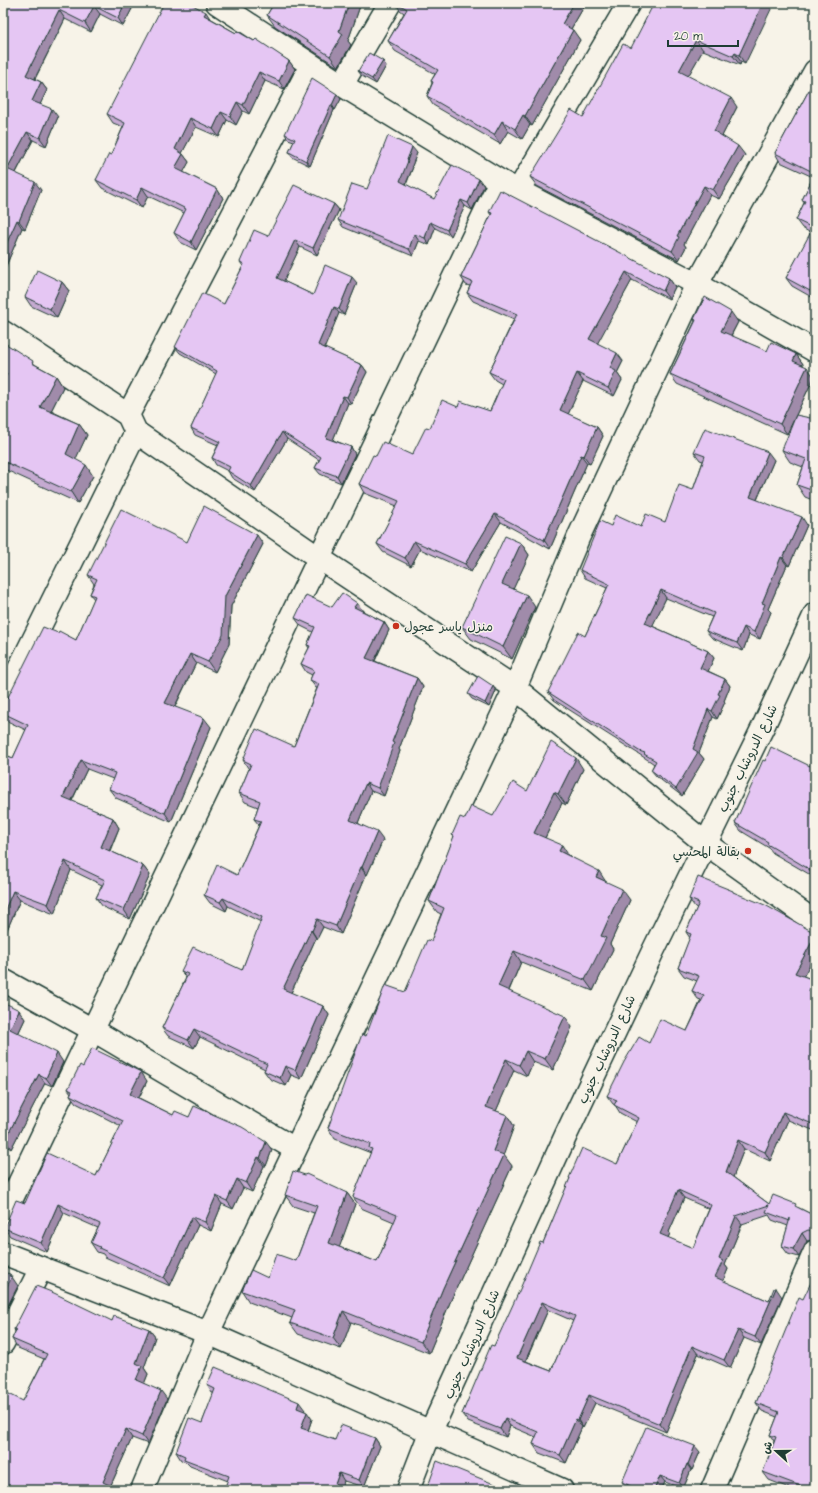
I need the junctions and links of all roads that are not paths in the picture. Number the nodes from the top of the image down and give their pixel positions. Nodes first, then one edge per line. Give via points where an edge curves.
1 (218, 3) edge
2 (390, 3) edge
3 (629, 3) edge
4 (310, 65) junction
5 (815, 71) edge
6 (342, 85) junction
7 (509, 186) junction
8 (697, 284) junction
9 (3, 332) edge
10 (815, 351) edge
11 (132, 423) junction
12 (319, 558) junction
13 (815, 614) edge
14 (515, 688) junction
15 (3, 701) edge
16 (705, 843) junction
17 (815, 922) edge
18 (3, 980) edge
19 (93, 1030) junction
20 (295, 1148) junction
21 (3, 1218) edge
22 (815, 1251) edge
23 (3, 1253) edge
24 (40, 1268) junction
25 (208, 1333) junction
26 (3, 1343) edge
27 (430, 1433) junction
28 (142, 1490) edge
29 (408, 1490) edge
30 (560, 1490) edge
31 (712, 1490) edge

1 - 4 street
2 - 6 street
3 - 7 street
4 - 6 street
4 - 11 street
5 - 8 street
6 - 7 street
7 - 8 street
7 - 12 street
8 - 10 street
8 - 14 street via 579,536
9 - 11 street
11 - 12 street
11 - 15 street
12 - 14 street
12 - 19 street
13 - 16 street, شارع الدروشاب جنوب via 763,727
14 - 16 street
14 - 20 street
16 - 17 street
16 - 27 street, شارع الدروشاب جنوب via 566,1135
18 - 19 street
19 - 20 street
19 - 21 street
20 - 25 street
22 - 31 street
23 - 24 street
24 - 25 street
24 - 26 street
25 - 27 street
25 - 28 street
27 - 29 street, شارع الدروشاب جنوب
27 - 30 street

